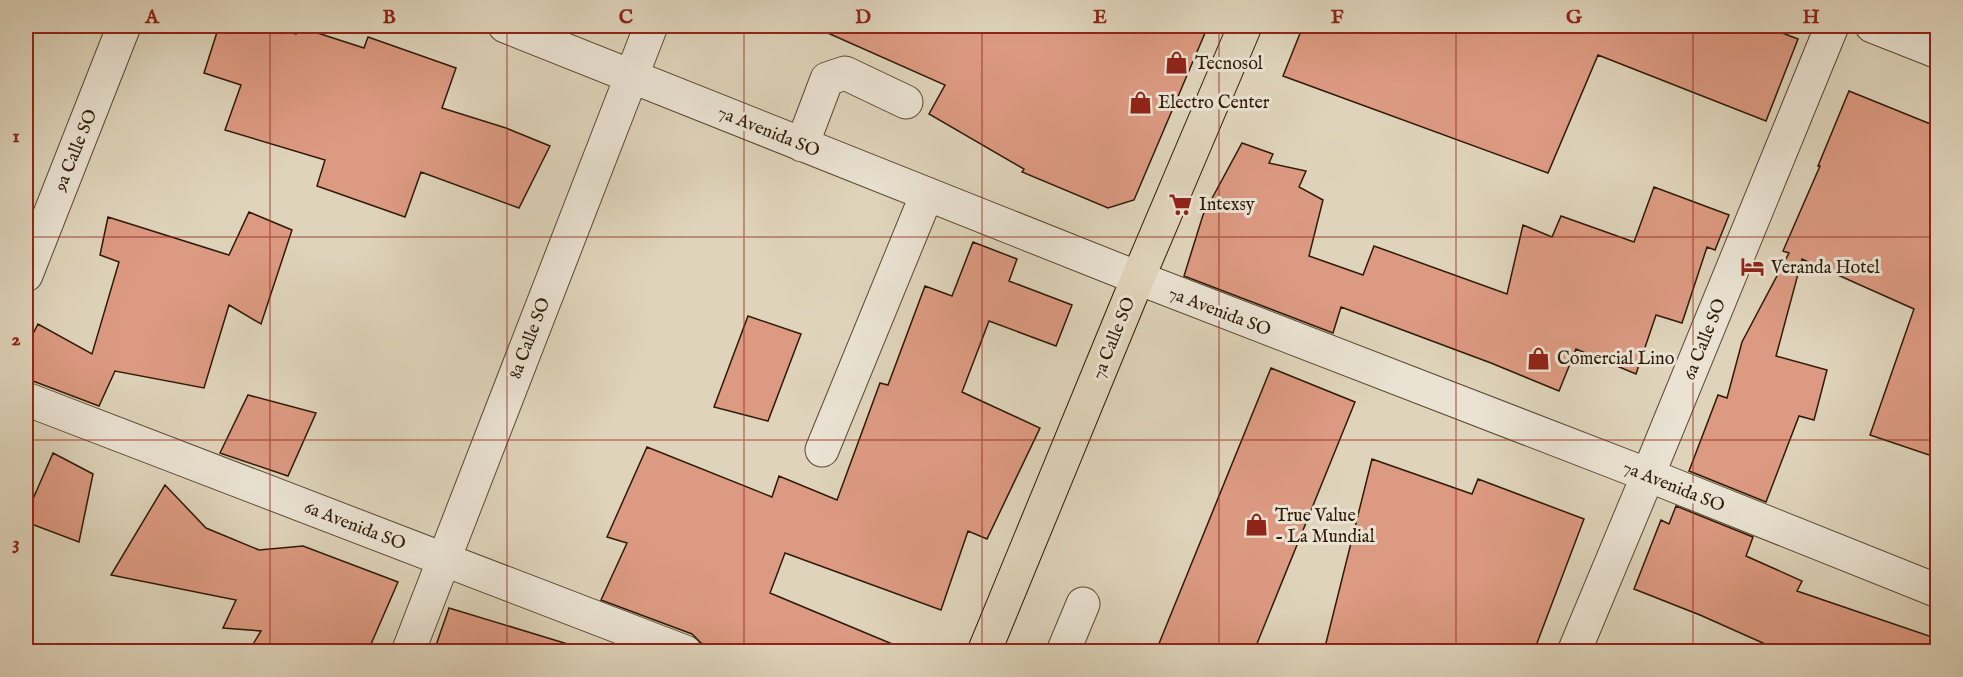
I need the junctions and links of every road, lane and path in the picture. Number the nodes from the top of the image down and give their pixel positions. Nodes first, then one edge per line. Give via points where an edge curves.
1 (124, 26) edge
2 (505, 26) edge
3 (651, 26) edge
4 (1245, 26) edge
5 (1832, 26) edge
6 (1872, 26) edge
7 (1938, 52) edge
8 (631, 76) junction
9 (906, 102) dead end
10 (802, 145) junction
11 (927, 194) junction
12 (26, 276) edge
13 (1138, 279) junction
14 (26, 399) edge
15 (822, 450) dead end
16 (1648, 475) junction
17 (443, 559) junction
18 (1938, 591) edge
19 (1083, 604) dead end
20 (408, 651) edge
21 (685, 651) edge
22 (984, 651) edge
23 (1063, 651) edge
24 (1574, 651) edge

1 - 12 street, 9a Calle SO
2 - 8 street, 7a Avenida SO
3 - 8 street, 8a Calle SO
4 - 13 main road, 7a Calle SO
5 - 16 street, 6a Calle SO
6 - 7 street
8 - 10 street, 7a Avenida SO
8 - 17 street, 8a Calle SO
9 - 10 street via 845,73 827,79
10 - 11 street, 7a Avenida SO
11 - 13 street, 7a Avenida SO
11 - 15 street
13 - 16 street, 7a Avenida SO
13 - 22 main road, 7a Calle SO
14 - 17 street, 6a Avenida SO
16 - 18 street, 7a Avenida SO
16 - 24 street, 6a Calle SO
17 - 20 street, 8a Calle SO
17 - 21 street, 6a Avenida SO
19 - 23 street

